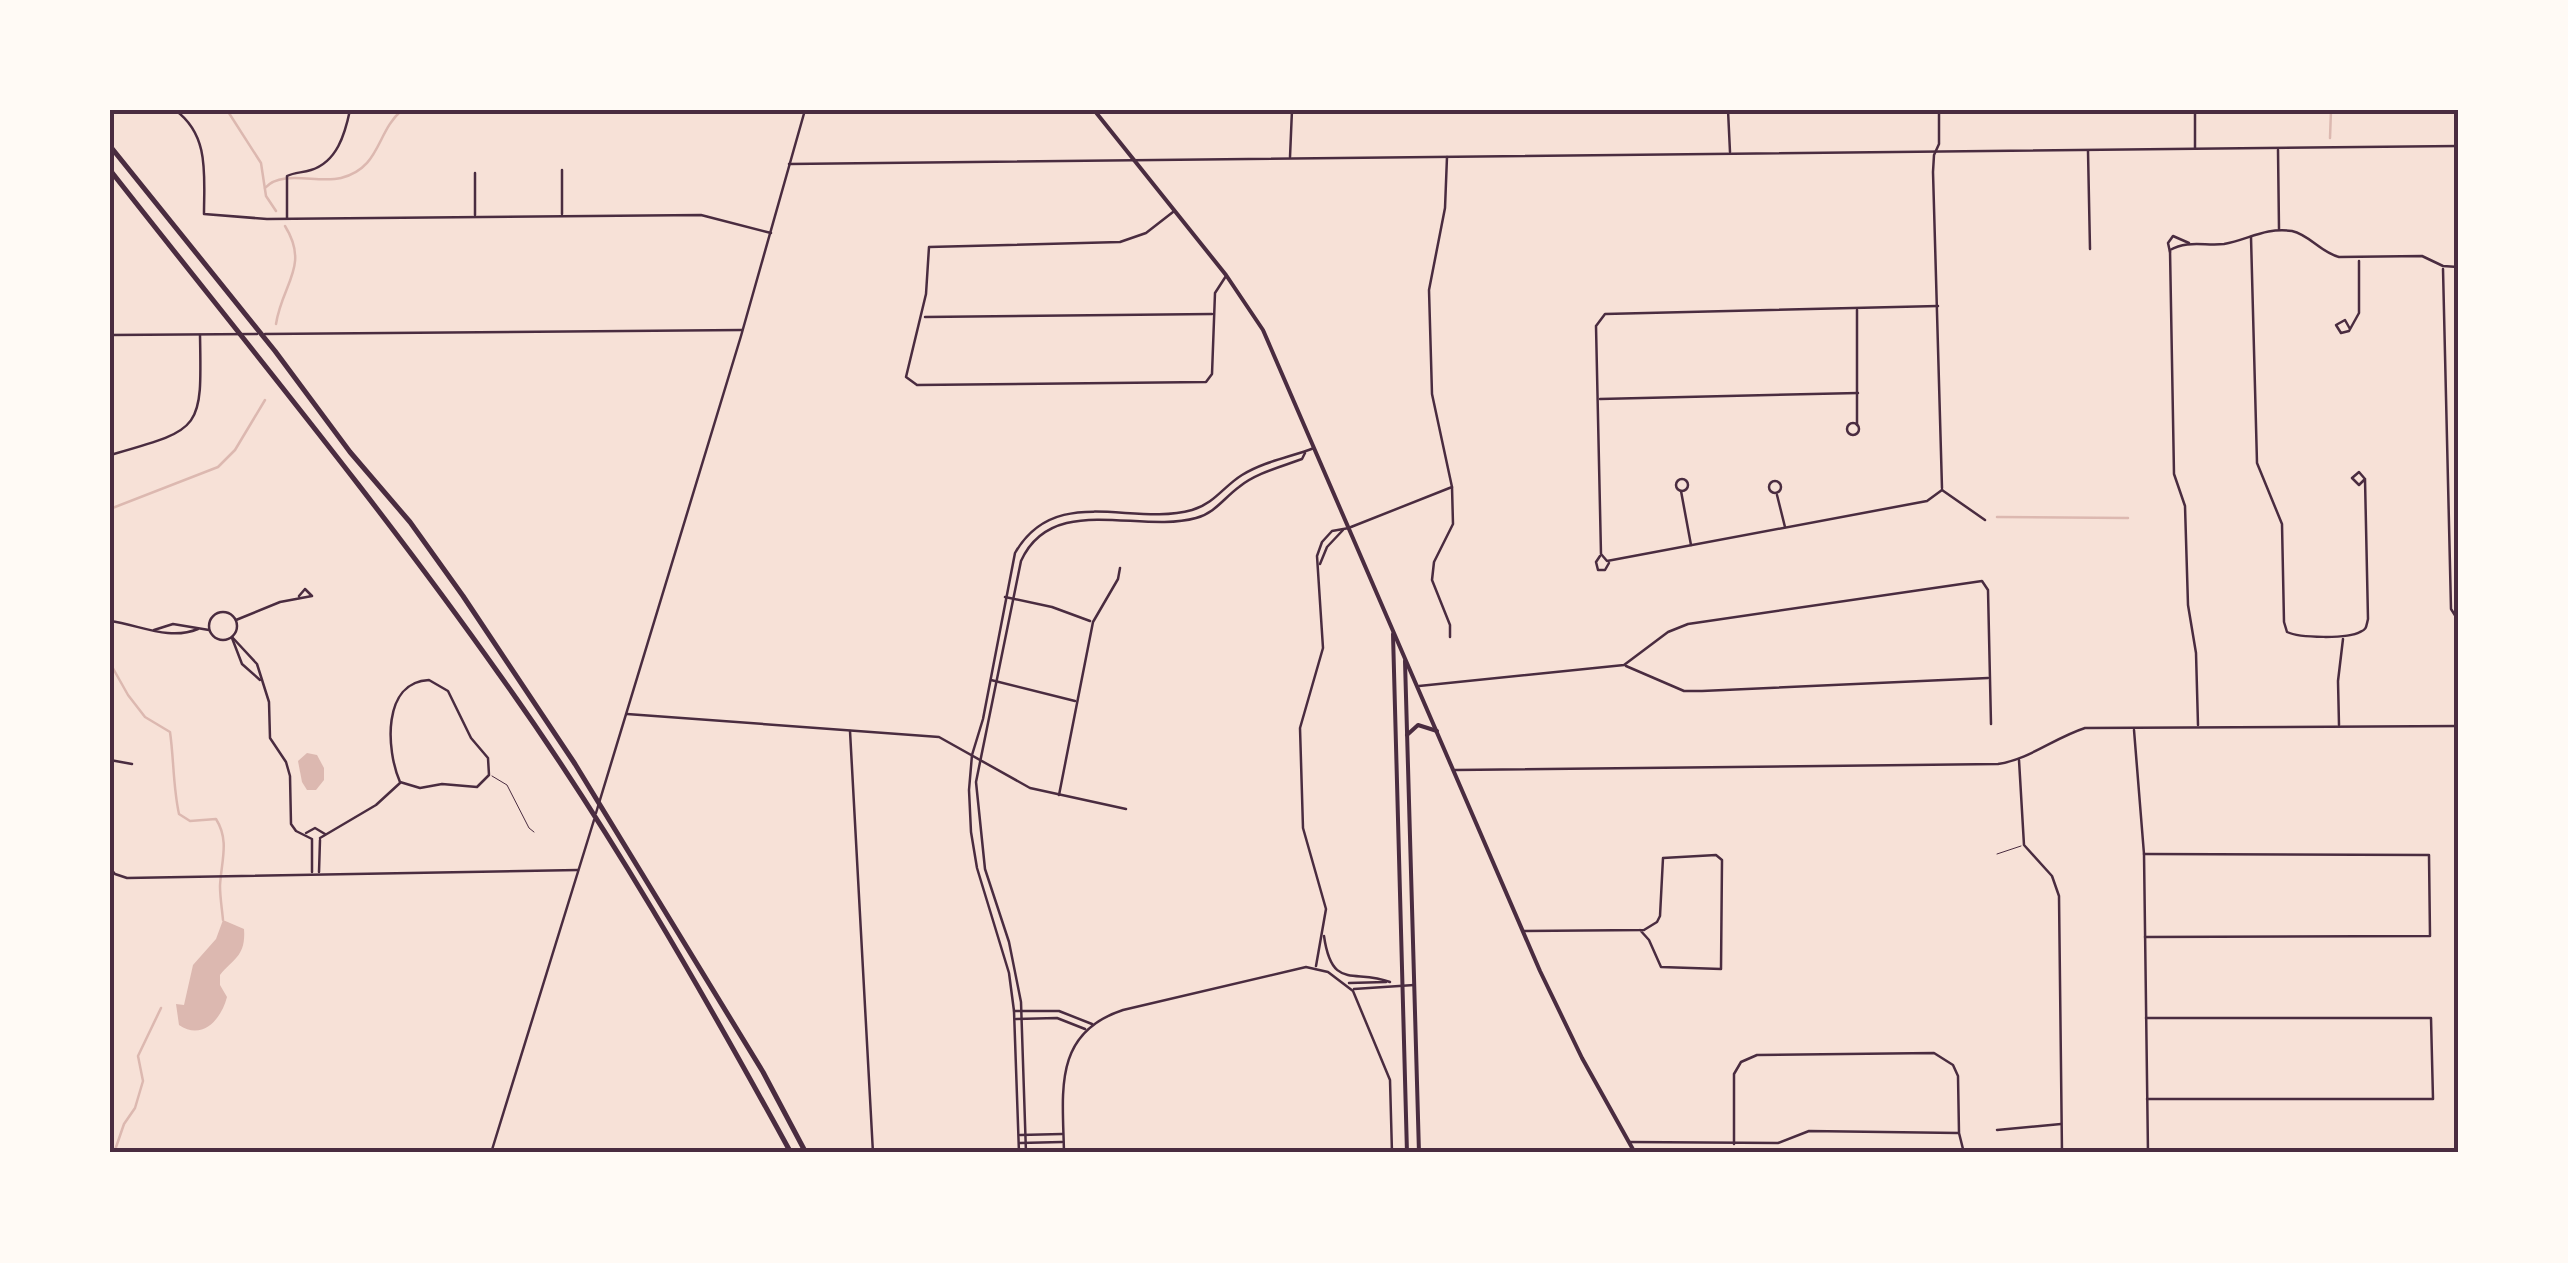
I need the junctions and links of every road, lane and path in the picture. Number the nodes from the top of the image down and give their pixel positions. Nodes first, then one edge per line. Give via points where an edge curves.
1 (175, 110) edge
2 (350, 110) edge
3 (805, 110) edge
4 (1094, 110) edge
5 (1292, 110) edge
6 (1728, 110) edge
7 (1939, 110) edge
8 (2195, 110) edge
9 (110, 146) edge
10 (2458, 146) edge
11 (2196, 149) junction
12 (1936, 150) junction
13 (2088, 150) junction
14 (2278, 150) junction
15 (1730, 152) junction
16 (1447, 157) junction
17 (1290, 158) junction
18 (1136, 162) junction
19 (790, 164) junction
20 (110, 170) edge
21 (562, 170) dead end
22 (474, 173) dead end
23 (1174, 211) junction
24 (562, 215) junction
25 (475, 217) junction
26 (287, 218) junction
27 (2279, 230) junction
28 (771, 233) junction
29 (2251, 234) junction
30 (2190, 244) junction
31 (2090, 249) dead end
32 (2170, 252) junction
33 (2359, 258) junction
34 (2443, 266) junction
35 (2458, 266) edge
36 (1226, 276) junction
37 (1938, 306) junction
38 (1858, 309) junction
39 (1213, 314) junction
40 (922, 317) junction
41 (2350, 329) dead end
42 (743, 330) junction
43 (200, 333) junction
44 (110, 335) edge
45 (1858, 393) junction
46 (1599, 398) junction
47 (1856, 425) dead end
48 (1316, 448) junction
49 (1306, 452) junction
50 (110, 454) edge
51 (2365, 479) dead end
52 (1452, 487) junction
53 (1942, 490) junction
54 (1682, 491) dead end
55 (1777, 492) dead end
56 (1986, 520) dead end
57 (1350, 528) junction
58 (1786, 528) junction
59 (1691, 546) junction
60 (1601, 554) junction
61 (1608, 561) junction
62 (1120, 568) dead end
63 (299, 596) dead end
64 (1005, 597) junction
65 (1012, 598) junction
66 (236, 620) junction
67 (2458, 620) edge
68 (110, 621) edge
69 (1092, 622) junction
70 (198, 629) junction
71 (1393, 629) junction
72 (152, 630) junction
73 (210, 630) junction
74 (2342, 636) junction
75 (232, 637) junction
76 (1450, 637) dead end
77 (1405, 656) junction
78 (1624, 665) junction
79 (1989, 678) junction
80 (261, 680) junction
81 (990, 680) junction
82 (997, 680) junction
83 (1420, 686) junction
84 (1076, 702) junction
85 (626, 714) junction
86 (1991, 724) dead end
87 (2198, 725) junction
88 (2340, 726) junction
89 (2458, 726) edge
90 (2134, 727) junction
91 (850, 729) junction
92 (1438, 731) junction
93 (1408, 735) junction
94 (972, 754) junction
95 (110, 760) edge
96 (980, 760) junction
97 (2019, 760) junction
98 (132, 764) dead end
99 (1454, 770) junction
100 (489, 775) junction
101 (400, 782) junction
102 (1058, 796) junction
103 (1126, 809) dead end
104 (534, 832) dead end
105 (305, 834) junction
106 (325, 834) junction
107 (320, 838) junction
108 (312, 839) junction
109 (2024, 844) junction
110 (1997, 854) dead end
111 (2144, 854) junction
112 (110, 868) edge
113 (578, 870) junction
114 (312, 874) junction
115 (319, 874) junction
116 (1640, 930) junction
117 (1323, 932) junction
118 (1523, 932) junction
119 (2145, 936) junction
120 (1316, 968) junction
121 (1390, 982) junction
122 (1345, 983) junction
123 (1399, 985) junction
124 (1414, 985) junction
125 (1352, 989) junction
126 (1022, 1011) junction
127 (1014, 1012) junction
128 (2146, 1018) junction
129 (1014, 1019) junction
130 (1022, 1019) junction
131 (1094, 1025) junction
132 (1088, 1030) junction
133 (2147, 1099) junction
134 (2062, 1124) junction
135 (1997, 1130) dead end
136 (1960, 1133) junction
137 (1064, 1134) junction
138 (1026, 1135) junction
139 (1019, 1136) junction
140 (1026, 1142) junction
141 (1064, 1142) junction
142 (1628, 1142) junction
143 (1019, 1143) junction
144 (1734, 1144) junction
145 (491, 1153) edge
146 (789, 1153) edge
147 (806, 1153) edge
148 (873, 1153) edge
149 (1019, 1153) edge
150 (1026, 1153) edge
151 (1064, 1153) edge
152 (1392, 1153) edge
153 (1407, 1153) edge
154 (1419, 1153) edge
155 (1635, 1153) edge
156 (1964, 1153) edge
157 (2062, 1153) edge
158 (2148, 1153) edge

1 - 26 street via 201,143 204,214
2 - 26 street via 334,152 317,168 290,172
3 - 19 street
4 - 18 main road
5 - 17 street
6 - 15 street
7 - 12 street
8 - 11 street
9 - 147 highway via 420,537 576,764
10 - 14 street
11 - 13 street
11 - 14 street
12 - 13 street
12 - 15 street
12 - 37 street
13 - 31 street
14 - 27 street
15 - 16 street
16 - 17 street
16 - 52 street via 1446,208 1429,290 1432,394
17 - 18 street
18 - 19 street
18 - 23 main road
19 - 28 street
20 - 146 highway via 397,533 502,678 630,872
21 - 24 street
22 - 25 street
23 - 36 main road
23 - 40 street via 1146,233 1120,242 933,245 926,252
24 - 25 street
24 - 28 street via 701,215
25 - 26 street
27 - 29 street
27 - 33 street via 2296,232 2327,254
28 - 42 street
29 - 30 street via 2225,244
29 - 74 street via 2257,462 2282,524 2284,622 2295,636
30 - 32 street
30 - 32 street via 2173,236
32 - 87 street via 2174,474 2185,506
33 - 34 street via 2422,256
33 - 41 street via 2360,308
34 - 35 street
34 - 67 street via 2451,609
36 - 39 street via 1217,286
36 - 48 main road via 1263,330
37 - 38 street
37 - 53 street
38 - 45 street
38 - 46 street via 1605,314 1596,326
39 - 40 street
39 - 40 street via 1212,374 1206,382 917,385 906,377
42 - 43 street
42 - 85 street
43 - 44 street
43 - 50 street via 201,395 186,428
45 - 46 street
45 - 47 street
46 - 60 street
48 - 49 street
48 - 57 main road
49 - 64 street via 1246,472 1192,510 1050,519 1019,547
49 - 65 street via 1240,486 1199,517 1054,526 1023,555
51 - 74 street via 2368,619 2366,629
52 - 57 street
52 - 76 street via 1453,524 1432,570
53 - 56 street
53 - 58 street via 1927,501
54 - 59 street
55 - 58 street
57 - 71 main road
57 - 117 street via 1337,528 1318,553 1322,648 1300,735 1303,824 1323,894
58 - 59 street
59 - 61 street
60 - 61 street
60 - 61 street via 1598,570
62 - 69 street
63 - 66 street
64 - 65 street
64 - 81 street
65 - 69 street
65 - 82 street
66 - 73 street via 216,614
66 - 75 street
68 - 72 street
69 - 84 street
70 - 72 street
70 - 72 street via 174,624
70 - 73 street
71 - 77 main road
71 - 123 main road
73 - 75 street via 219,639
74 - 88 street
75 - 80 street via 257,664
75 - 80 street via 242,664
77 - 83 main road
77 - 93 main road
78 - 79 street via 1702,692
78 - 79 street via 1688,624 1982,582 1988,590
78 - 83 street
79 - 86 street
80 - 105 street via 270,738 290,776 291,824
81 - 82 street
81 - 94 street
82 - 84 street
82 - 96 street
83 - 92 main road
84 - 102 street
85 - 91 street
85 - 113 street
87 - 88 street
87 - 90 street
88 - 89 street
90 - 97 street via 2085,728
90 - 111 street
91 - 94 street via 939,737
91 - 148 street
92 - 93 main road via 1418,725
92 - 99 main road
93 - 124 main road
94 - 96 street
94 - 127 street via 971,832
95 - 98 street
96 - 102 street
96 - 126 street via 976,782 985,869 1010,942
97 - 99 street
97 - 109 street
99 - 118 main road
100 - 101 street via 465,788
100 - 101 street via 488,758 448,692 418,681 404,687 393,708
100 - 104 lane via 507,784
101 - 106 street via 376,805
102 - 103 street
105 - 106 street via 315,828
105 - 108 street
106 - 107 street
107 - 108 street
107 - 115 street
108 - 114 street
109 - 110 lane
109 - 134 street via 2052,876 2059,896
111 - 119 street
111 - 119 street via 2429,856 2430,936
112 - 114 street via 127,878
113 - 115 street
113 - 145 street
114 - 115 street
116 - 116 street via 1660,916 1663,858 1716,854 1722,860 1721,970 1661,967
116 - 118 street
117 - 120 street
117 - 121 street via 1336,968 1351,978
118 - 142 main road
119 - 128 street
120 - 122 street
120 - 131 street via 1125,1010
121 - 122 street
121 - 123 street
122 - 125 street
123 - 124 street
123 - 125 street
123 - 153 main road
124 - 154 main road
125 - 152 street via 1390,1080
126 - 127 street
126 - 130 street
126 - 131 street via 1059,1011
127 - 129 street
128 - 133 street
128 - 133 street via 2432,1018 2433,1099
129 - 130 street
129 - 139 street
130 - 132 street via 1058,1018
130 - 138 street
131 - 132 street
132 - 137 street via 1064,1074
133 - 158 street
134 - 135 street
134 - 157 street
136 - 144 street via 1809,1131 1778,1143
136 - 144 street via 1958,1076 1954,1064 1934,1053 1757,1055 1734,1074
136 - 156 street
137 - 138 street
137 - 141 street
138 - 139 street
138 - 140 street
139 - 143 street
140 - 141 street
140 - 143 street
140 - 150 street
141 - 151 street
142 - 144 street
142 - 155 main road
143 - 149 street

